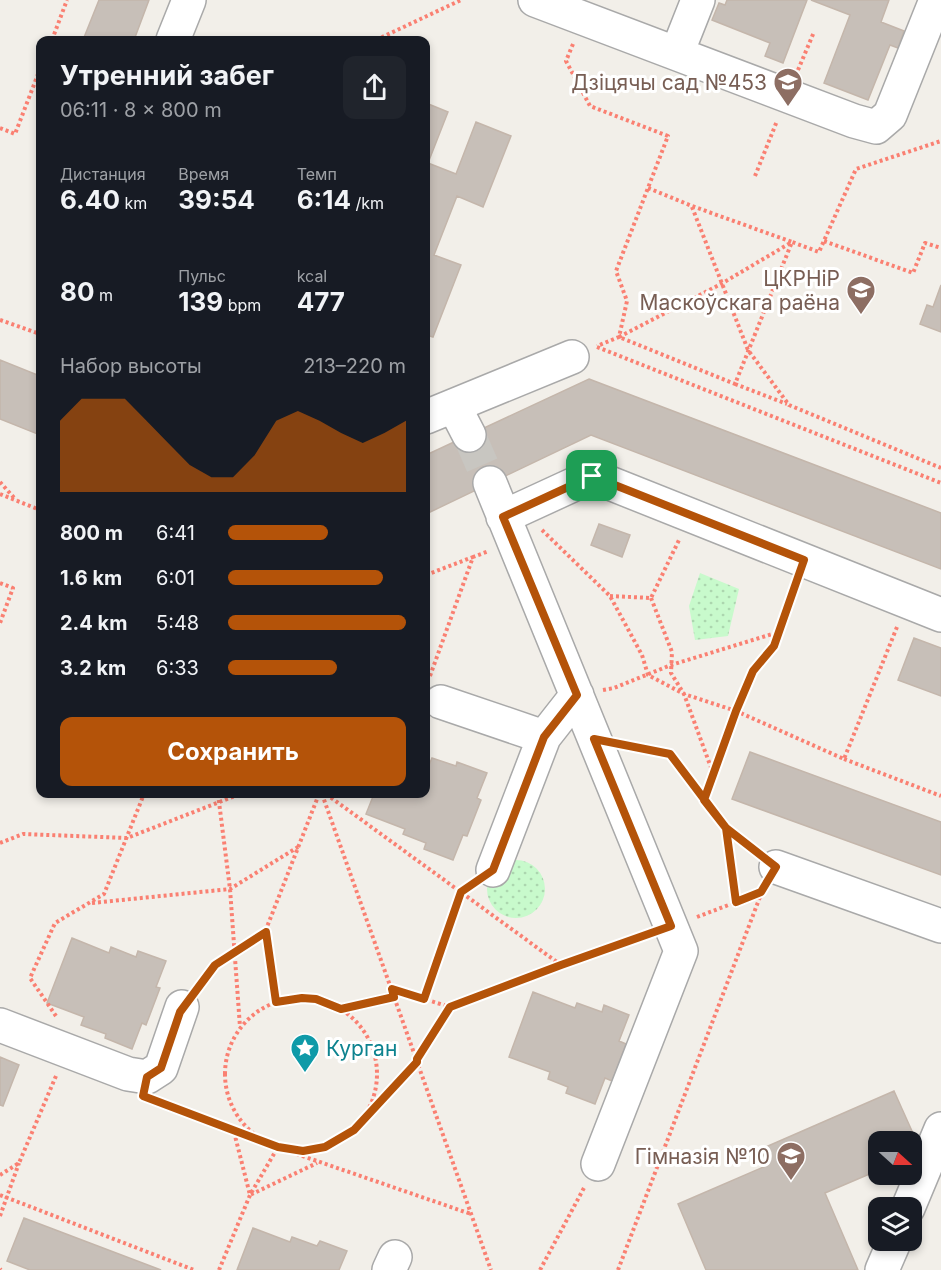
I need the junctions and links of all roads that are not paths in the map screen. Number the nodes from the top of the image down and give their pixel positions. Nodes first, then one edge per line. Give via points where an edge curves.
1 (189, 0) edge
2 (535, 0) edge
3 (698, 0) edge
4 (936, 0) edge
5 (175, 36) edge
6 (677, 53) junction
7 (584, 352) road end
8 (440, 412) edge
9 (469, 435) tunnel mouth
10 (490, 483) tunnel mouth
11 (512, 522) junction
12 (941, 615) edge
13 (435, 689) road end
14 (577, 695) junction
15 (544, 737) junction
16 (493, 870) road end
17 (768, 880) road end
18 (941, 926) edge
19 (181, 1010) road end
20 (0, 1025) edge
21 (941, 1129) edge
22 (597, 1164) road end
23 (913, 1197) edge
24 (890, 1251) edge
25 (882, 1270) edge

1 - 5 lane
2 - 6 lane
3 - 6 lane
4 - 6 lane via 890,115 876,127
7 - 8 lane
8 - 9 lane
10 - 11 lane
11 - 12 lane via 592,476
11 - 14 lane
13 - 15 lane
14 - 15 lane
14 - 22 lane via 594,739 683,922 681,951
15 - 16 lane
17 - 18 lane
19 - 20 lane via 161,1068 147,1077 128,1074
21 - 23 lane
24 - 25 lane

